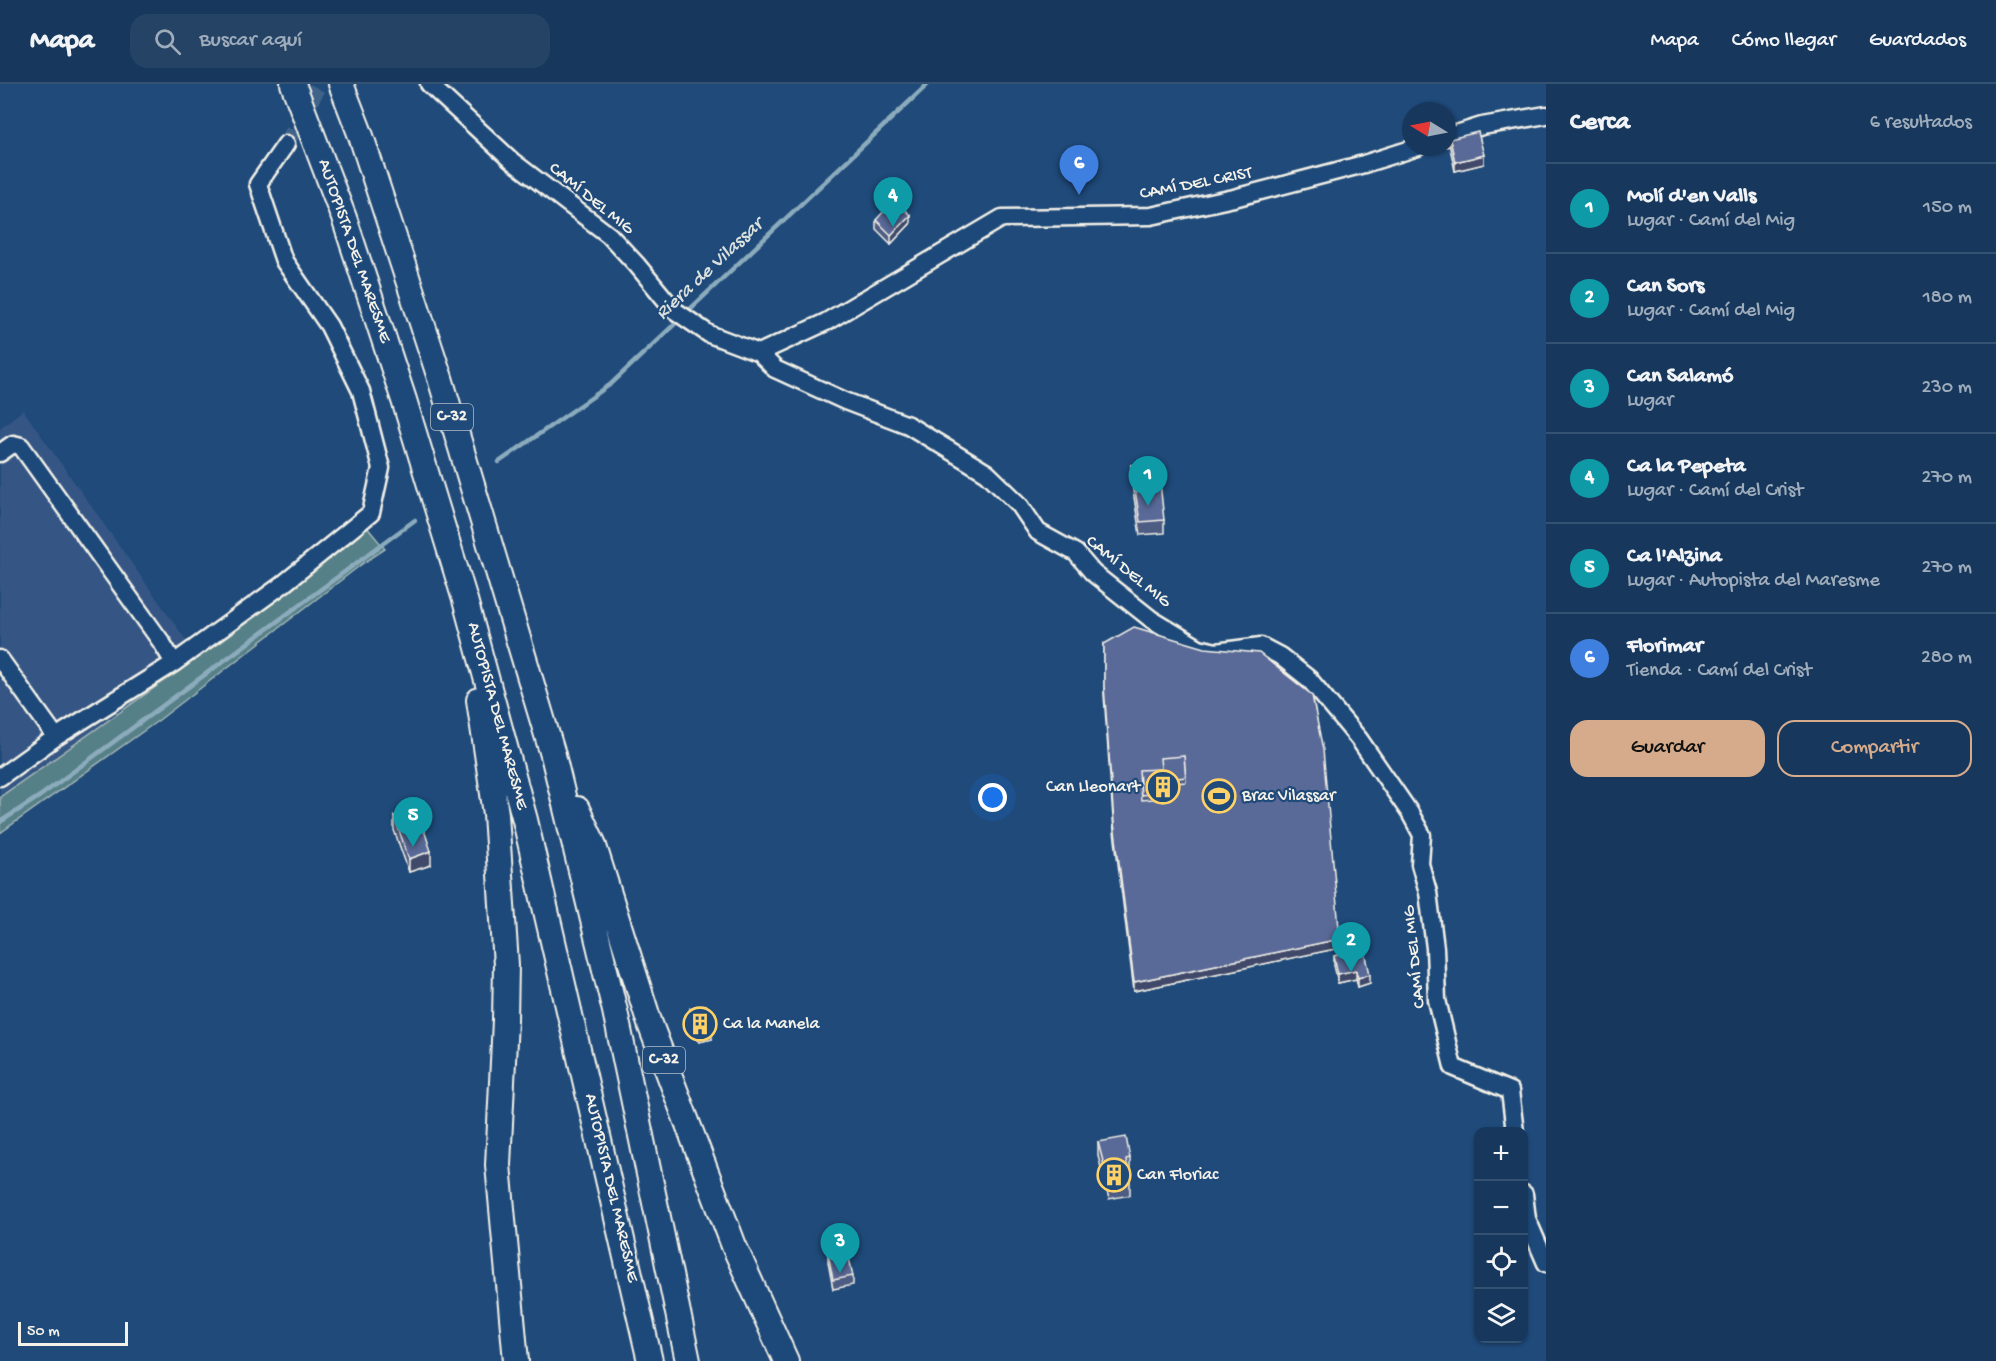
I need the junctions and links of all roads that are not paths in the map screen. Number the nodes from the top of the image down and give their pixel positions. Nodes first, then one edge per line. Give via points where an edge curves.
1 (293, 84) edge
2 (341, 84) edge
3 (429, 84) edge
4 (1546, 115) edge
5 (1456, 134) edge
6 (286, 144) tunnel mouth
7 (1402, 152) edge
8 (759, 353) junction
9 (0, 453) edge
10 (465, 600) junction
11 (0, 658) edge
12 (174, 663) junction
13 (56, 737) junction
14 (553, 754) junction
15 (0, 777) edge
16 (1514, 1127) edge
17 (1528, 1221) edge
18 (1546, 1263) edge
19 (516, 1361) edge
20 (651, 1361) edge
21 (688, 1361) edge
22 (786, 1361) edge

1 - 10 highway, AUTOPISTA DEL MARESME / C-32 via 347,228
2 - 14 highway, C-32 via 440,378
3 - 8 street, CAMÍ DEL MIG via 512,161 609,235 674,310 708,334
4 - 5 street
6 - 12 street via 258,184 284,261 329,326 361,391 381,468 371,513 282,585
7 - 8 street, CAMÍ DEL CRIST via 1234,198 1151,216 1002,218 826,322
8 - 16 street, CAMÍ DEL MIG via 775,369 908,425 987,473 1019,504 1038,532 1076,553 1093,573 1151,619 1199,648 1216,652 1261,646 1309,679 1359,739 1422,835 1420,864 1435,948 1437,1000 1453,1067 1510,1091
9 - 12 street via 13,444 21,446
10 - 19 highway via 496,814 506,965 498,1166
10 - 20 highway, AUTOPISTA DEL MARESME / C-32 via 525,820
11 - 13 street
12 - 13 street
13 - 15 street
14 - 21 highway, C-32 via 615,1011
14 - 22 highway, C-32 via 593,843 650,1024 734,1246
17 - 18 street

